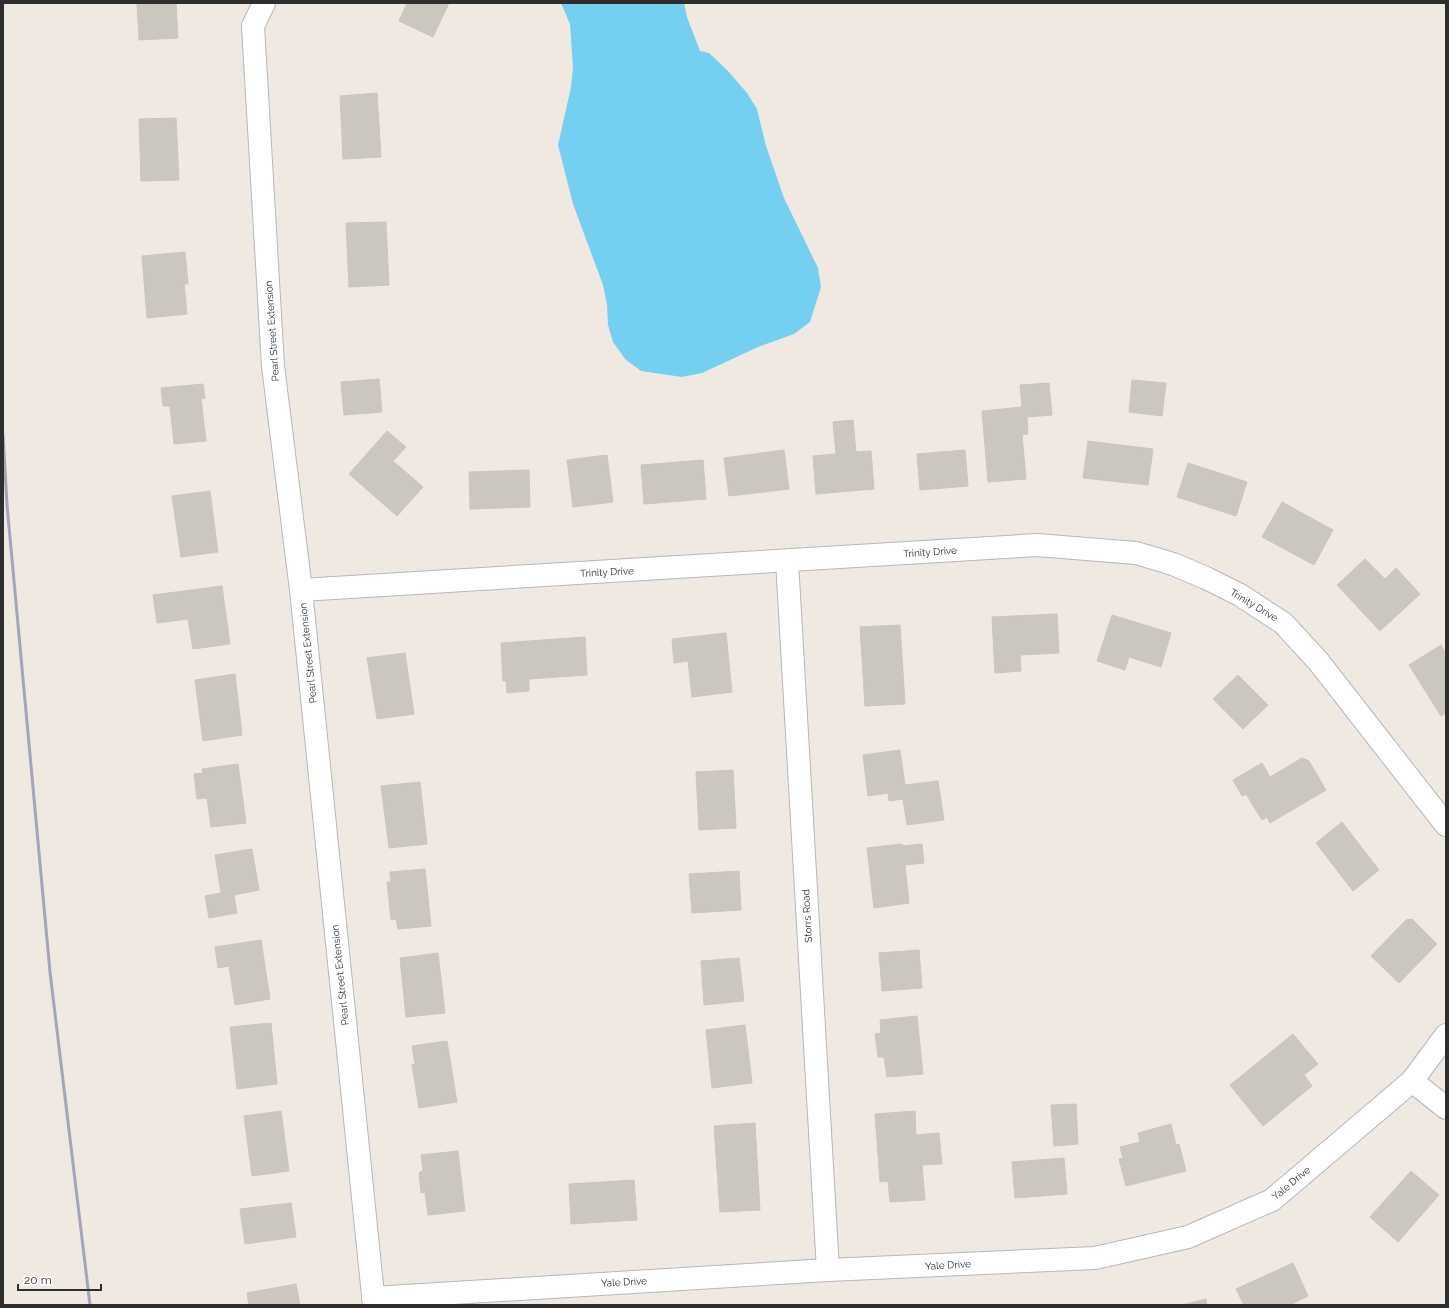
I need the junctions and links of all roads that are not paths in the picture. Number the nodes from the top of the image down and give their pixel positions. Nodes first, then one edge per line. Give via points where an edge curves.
1 (264, 3) edge
2 (786, 561) junction
3 (301, 590) junction
4 (1446, 825) edge
5 (1446, 1035) edge
6 (1412, 1082) junction
7 (1446, 1108) edge
8 (828, 1270) junction
9 (373, 1301) edge

1 - 3 street, Pearl Street Extension via 253,26 273,366
2 - 3 street, Trinity Drive
2 - 4 street, Trinity Drive via 1037,545 1136,553 1173,564 1240,596 1284,623 1318,661
2 - 8 street, Storrs Road
3 - 9 street, Pearl Street Extension
5 - 6 street, Yale Drive
6 - 7 street
6 - 8 street, Yale Drive via 1272,1200 1188,1237 1095,1258
8 - 9 street, Yale Drive

